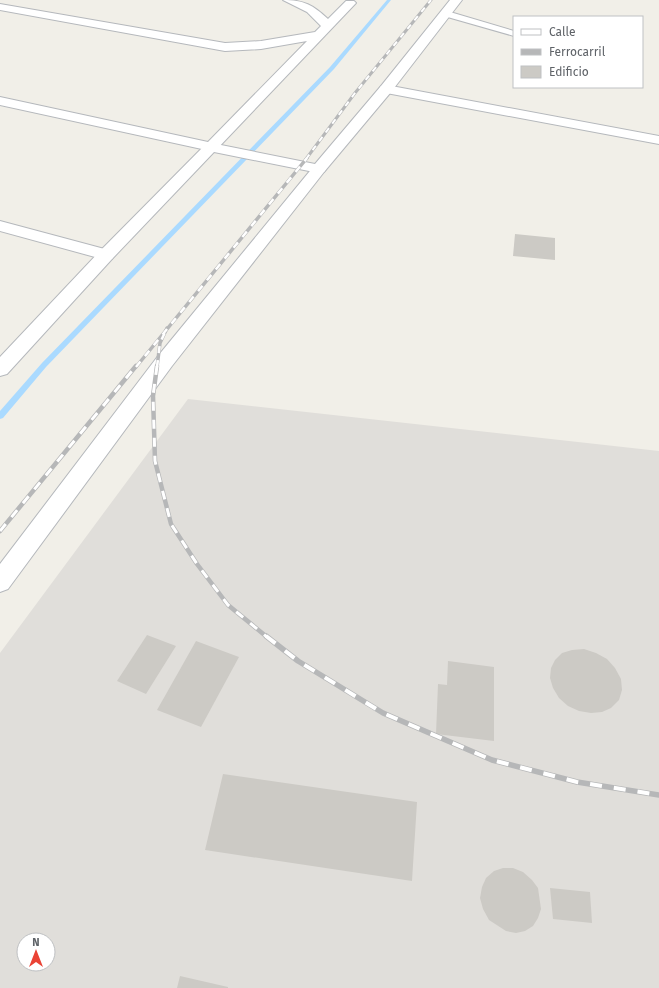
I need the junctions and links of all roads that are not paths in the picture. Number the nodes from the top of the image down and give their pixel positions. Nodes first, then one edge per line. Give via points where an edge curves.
1 (289, 0) edge
2 (456, 0) edge
3 (351, 2) edge
4 (0, 7) edge
5 (447, 14) junction
6 (323, 30) junction
7 (513, 34) edge
8 (386, 89) junction
9 (0, 101) edge
10 (659, 140) edge
11 (212, 147) junction
12 (319, 169) junction
13 (0, 226) edge
14 (106, 255) junction
15 (0, 369) edge
16 (0, 582) edge

1 - 6 street via 311,10
2 - 5 street
3 - 6 street
4 - 6 street via 225,47 261,45
5 - 7 lane
5 - 8 street
6 - 11 street
8 - 10 street
8 - 12 street
9 - 11 street
11 - 12 street
11 - 14 street
12 - 16 street via 165,361
13 - 14 street
14 - 15 street

